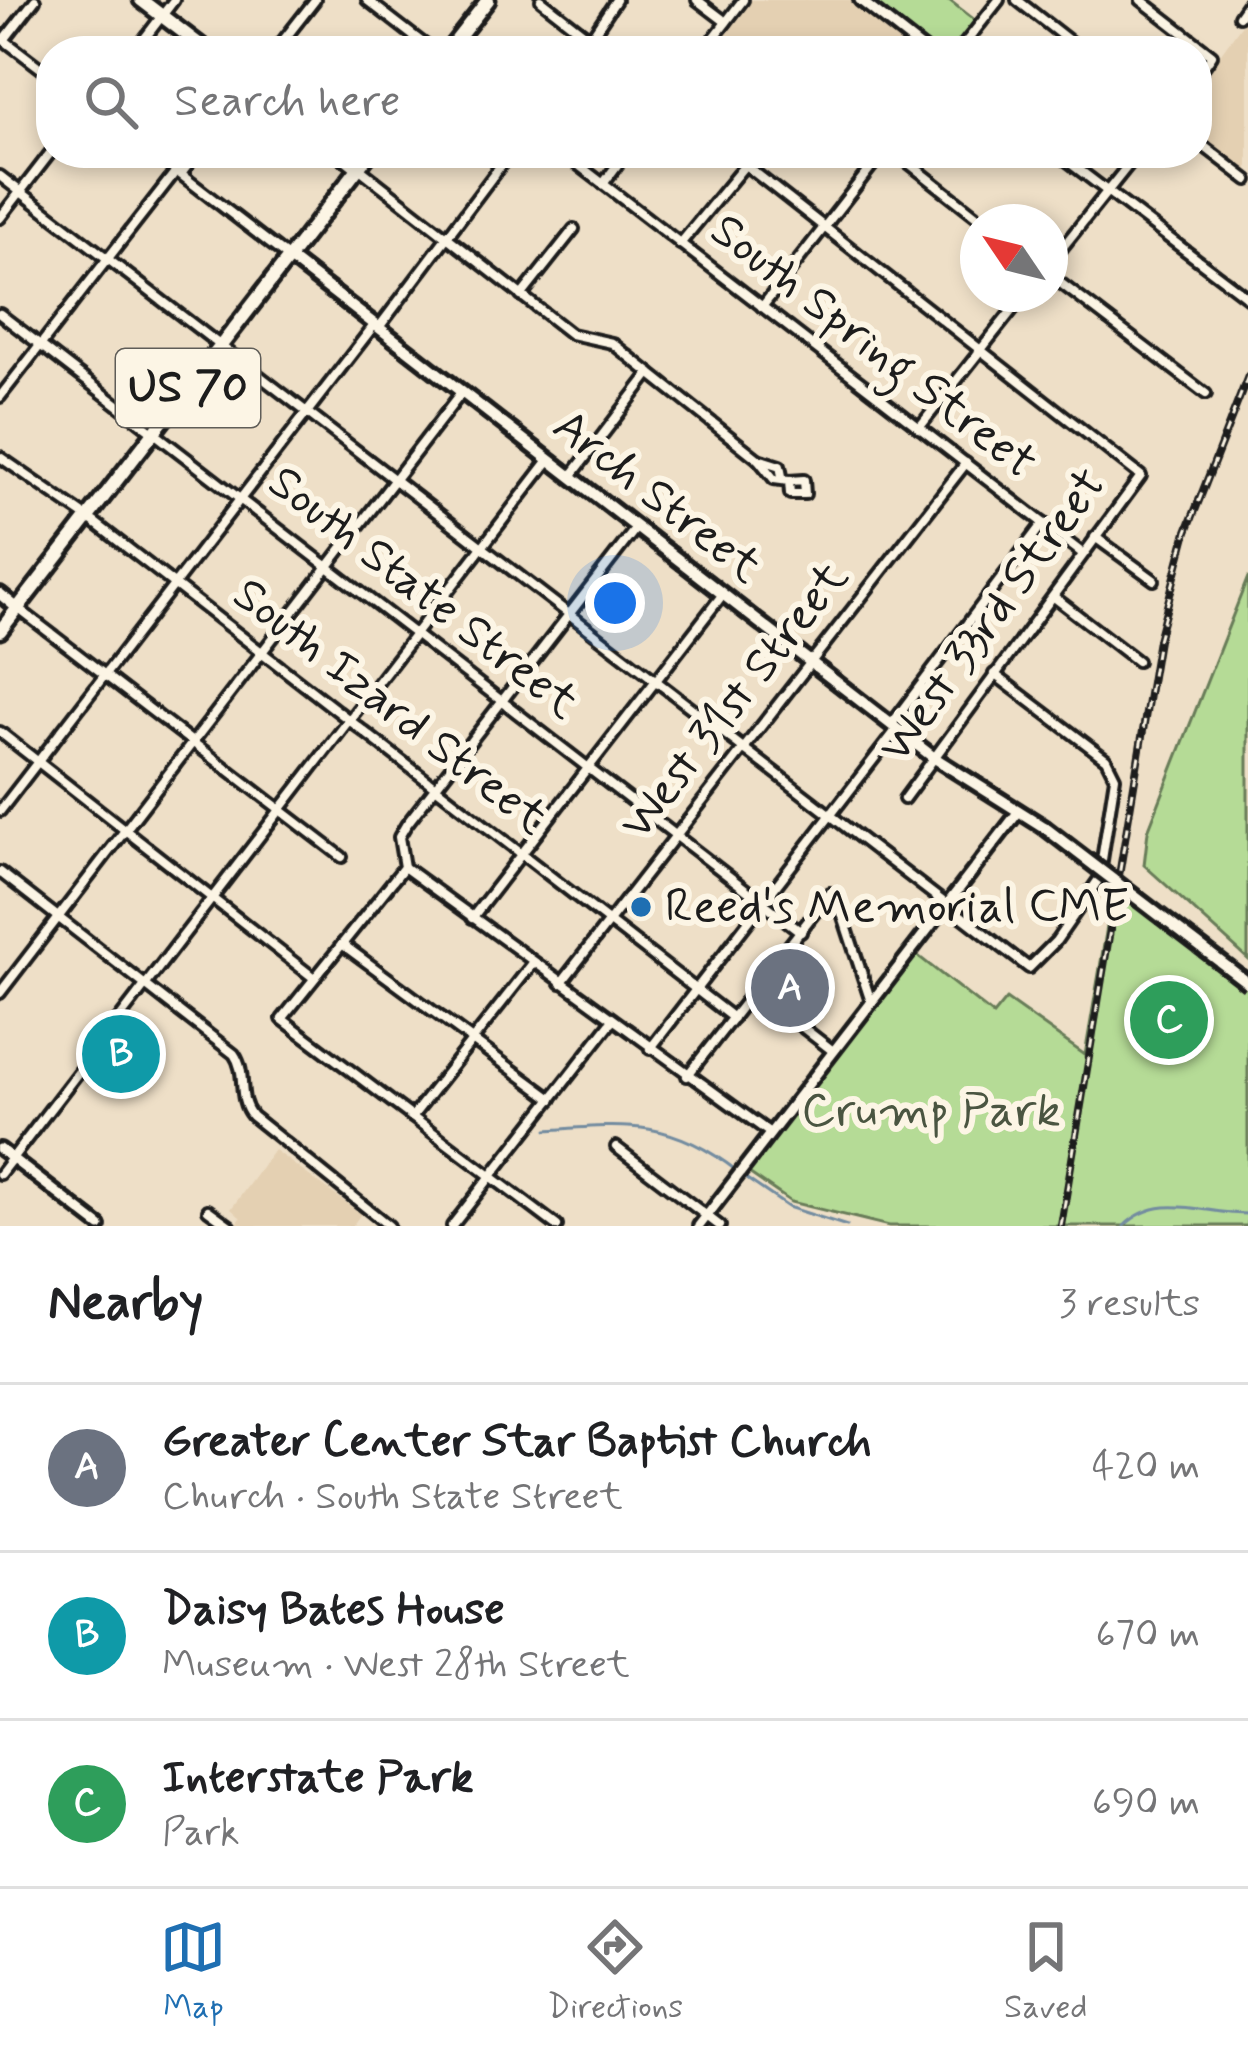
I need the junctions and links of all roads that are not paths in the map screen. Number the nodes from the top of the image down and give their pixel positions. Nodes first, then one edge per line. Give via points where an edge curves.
1 (35, 0) edge
2 (141, 0) edge
3 (174, 0) edge
4 (315, 0) edge
5 (367, 0) edge
6 (488, 0) edge
7 (541, 0) edge
8 (616, 0) edge
9 (697, 0) edge
10 (743, 0) edge
11 (860, 0) edge
12 (998, 0) edge
13 (1017, 0) edge
14 (1141, 0) edge
15 (1248, 3) edge
16 (161, 16) junction
17 (1239, 16) dead end
18 (726, 22) junction
19 (146, 36) edge
20 (188, 36) edge
21 (287, 36) edge
22 (414, 36) edge
23 (460, 36) edge
24 (587, 36) edge
25 (589, 36) edge
26 (715, 36) edge
27 (906, 36) edge
28 (970, 36) edge
29 (1063, 36) edge
30 (1188, 36) edge
31 (1, 38) edge
32 (36, 65) edge
33 (1212, 152) edge
34 (39, 168) edge
35 (173, 168) edge
36 (182, 168) edge
37 (358, 168) joint
38 (499, 168) edge
39 (582, 168) edge
40 (615, 168) edge
41 (743, 168) edge
42 (749, 168) edge
43 (870, 168) edge
44 (915, 168) edge
45 (1076, 168) edge
46 (1126, 168) edge
47 (178, 172) junction
48 (0, 176) edge
49 (1248, 180) edge
50 (603, 184) junction
51 (21, 191) junction
52 (1106, 192) junction
53 (961, 204) edge
54 (0, 218) edge
55 (823, 228) junction
56 (574, 229) dead end
57 (447, 238) junction
58 (1068, 240) edge
59 (680, 244) junction
60 (289, 258) junction
61 (108, 259) junction
62 (1068, 289) edge
63 (521, 296) junction
64 (1248, 298) edge
65 (762, 307) junction
66 (1011, 312) edge
67 (0, 314) edge
68 (378, 324) junction
69 (221, 345) junction
70 (41, 346) junction
71 (980, 350) junction
72 (650, 373) junction
73 (463, 391) junction
74 (1206, 394) dead end
75 (0, 398) edge
76 (308, 410) junction
77 (919, 428) junction
78 (155, 431) junction
79 (0, 457) edge
80 (550, 459) junction
81 (966, 463) junction
82 (572, 476) junction
83 (396, 477) junction
84 (786, 479) dead end
85 (241, 497) junction
86 (87, 519) junction
87 (1043, 523) junction
88 (637, 528) junction
89 (1095, 537) junction
90 (483, 545) junction
91 (1082, 554) junction
92 (329, 566) junction
93 (1154, 580) dead end
94 (174, 585) junction
95 (0, 594) edge
96 (723, 594) junction
97 (1054, 597) junction
98 (17, 608) junction
99 (570, 613) junction
100 (0, 631) edge
101 (416, 632) junction
102 (262, 652) junction
103 (1137, 661) dead end
104 (810, 662) junction
105 (994, 674) junction
106 (105, 675) junction
107 (657, 680) junction
108 (501, 699) junction
109 (348, 720) junction
110 (894, 727) junction
111 (0, 732) edge
112 (192, 742) junction
113 (744, 747) junction
114 (933, 757) junction
115 (39, 761) junction
116 (589, 767) junction
117 (436, 787) junction
118 (904, 799) dead end
119 (279, 810) junction
120 (0, 811) edge
121 (1019, 811) junction
122 (831, 814) junction
123 (126, 828) junction
124 (676, 836) junction
125 (521, 854) junction
126 (342, 857) dead end
127 (404, 867) junction
128 (0, 872) edge
129 (213, 896) junction
130 (762, 902) junction
131 (948, 904) junction
132 (59, 916) junction
133 (472, 918) junction
134 (609, 921) junction
135 (801, 932) junction
136 (342, 944) junction
137 (533, 963) junction
138 (314, 978) junction
139 (561, 983) junction
140 (1248, 983) edge
141 (145, 984) junction
142 (695, 989) junction
143 (756, 991) junction
144 (0, 993) edge
145 (871, 1002) junction
146 (733, 1018) junction
147 (612, 1021) junction
148 (473, 1040) junction
149 (650, 1049) junction
150 (833, 1051) junction
151 (687, 1076) junction
152 (551, 1099) junction
153 (412, 1117) junction
154 (770, 1133) junction
155 (616, 1147) dead end
156 (0, 1150) edge
157 (12, 1159) junction
158 (0, 1174) edge
159 (491, 1177) junction
160 (208, 1210) dead end
161 (707, 1216) junction
162 (100, 1226) edge
163 (230, 1226) edge
164 (389, 1226) edge
165 (452, 1226) edge
166 (557, 1226) edge
167 (699, 1226) edge
168 (721, 1226) edge

1 - 31 street
2 - 16 main road
3 - 16 street
4 - 21 street
5 - 22 street
6 - 23 main road
7 - 24 street
8 - 25 street
9 - 18 street
10 - 18 street
11 - 27 street
12 - 28 street
13 - 29 street
14 - 30 street
15 - 17 street
16 - 19 street
16 - 20 main road
18 - 26 street
31 - 32 street
33 - 49 street
34 - 51 street
35 - 47 street
36 - 47 street
37 - 57 street
37 - 60 main road, US 70
38 - 57 street
39 - 50 street, South Spring Street
40 - 50 street
41 - 59 street
42 - 55 street
43 - 55 street
44 - 53 street
45 - 52 street
46 - 52 street
47 - 60 street
47 - 61 street
48 - 51 street
50 - 59 street, South Spring Street
51 - 54 street
51 - 61 street
52 - 58 street
52 - 64 street
55 - 65 street
55 - 71 street
56 - 63 street
57 - 63 street
57 - 68 street
59 - 65 street, South Spring Street
60 - 68 main road, Arch Street
60 - 69 main road, US 70
61 - 69 street
61 - 70 street
62 - 74 street
63 - 72 street via 578,339 608,340
65 - 77 street, South Spring Street
66 - 71 street
67 - 70 street, South State Street
68 - 73 main road, Arch Street
68 - 76 street
69 - 76 street
69 - 78 main road, US 70
70 - 75 street
70 - 78 street, South State Street
71 - 77 street
71 - 89 street, West 33rd Street via 1141,476
72 - 82 street
72 - 84 street via 758,459 780,466
73 - 80 main road, Arch Street
73 - 83 street
76 - 83 street
76 - 85 street
77 - 81 street, South Spring Street
78 - 85 street, South State Street
78 - 86 main road, US 70
79 - 86 street, South Izard Street
80 - 82 main road, Arch Street
80 - 90 street
81 - 87 street, South Spring Street
81 - 104 street, West 31st Street
82 - 88 main road, Arch Street
83 - 90 street
83 - 92 street
85 - 92 street, South State Street
85 - 94 street
86 - 94 street, South Izard Street
86 - 98 main road, US 70
87 - 91 street, South Spring Street
87 - 110 street
88 - 96 main road, Arch Street
88 - 99 street
89 - 91 street, West 33rd Street
89 - 93 street
90 - 99 street
90 - 101 street
91 - 97 street, West 33rd Street
92 - 101 street, South State Street
92 - 102 street
94 - 102 street, South Izard Street
94 - 106 street
95 - 98 main road
96 - 104 main road, Arch Street
96 - 107 street
97 - 103 street
97 - 105 street, West 33rd Street
98 - 100 main road, US 70
98 - 106 street
99 - 107 street
99 - 108 street
101 - 108 street, South State Street
101 - 109 street
102 - 109 street, South Izard Street
102 - 112 street
104 - 110 main road, Arch Street
104 - 113 street, West 31st Street
105 - 114 street, West 33rd Street
105 - 131 street via 1112,766 1097,884 1029,968
106 - 112 street
106 - 115 street
107 - 113 street
107 - 116 street
108 - 116 street, South State Street
108 - 117 street
109 - 117 street, South Izard Street
109 - 119 street
110 - 114 main road, Arch Street
110 - 122 street
111 - 115 street
112 - 119 street
112 - 123 street
113 - 122 street
113 - 124 street, West 31st Street
114 - 118 street, West 33rd Street
114 - 121 main road, Arch Street
115 - 120 street
115 - 123 street
116 - 124 street, South State Street
116 - 125 street
117 - 125 street, South Izard Street
117 - 127 street via 399,837
119 - 126 street
119 - 129 street
121 - 131 street
121 - 140 main road, Arch Street, bridge
122 - 130 street
122 - 131 street
123 - 129 street
123 - 132 street
124 - 130 street, South State Street
124 - 134 street, West 31st Street
125 - 133 street
125 - 134 street, South Izard Street
127 - 133 street
127 - 136 street
128 - 132 street
129 - 138 street
129 - 141 street
130 - 135 street, South State Street
130 - 142 street
131 - 145 street
132 - 141 street
132 - 144 street
133 - 137 street
134 - 139 street, West 31st Street
134 - 142 street, South Izard Street
135 - 143 street
135 - 145 street via 830,893
136 - 138 street
136 - 148 street
137 - 139 street
137 - 148 street
138 - 153 street via 282,1019
139 - 147 street
141 - 157 street
141 - 164 street via 234,1054 252,1117
142 - 146 street, South Izard Street
142 - 149 street
143 - 146 street
143 - 150 street
145 - 150 street
146 - 151 street
147 - 149 street
147 - 152 street
148 - 152 street
148 - 153 street
149 - 151 street
150 - 154 street
151 - 154 street
152 - 159 street
153 - 159 street
154 - 161 street
155 - 161 street
156 - 157 street
157 - 158 street
157 - 162 street
159 - 165 street
159 - 166 street
160 - 163 street
161 - 167 street
161 - 168 street

